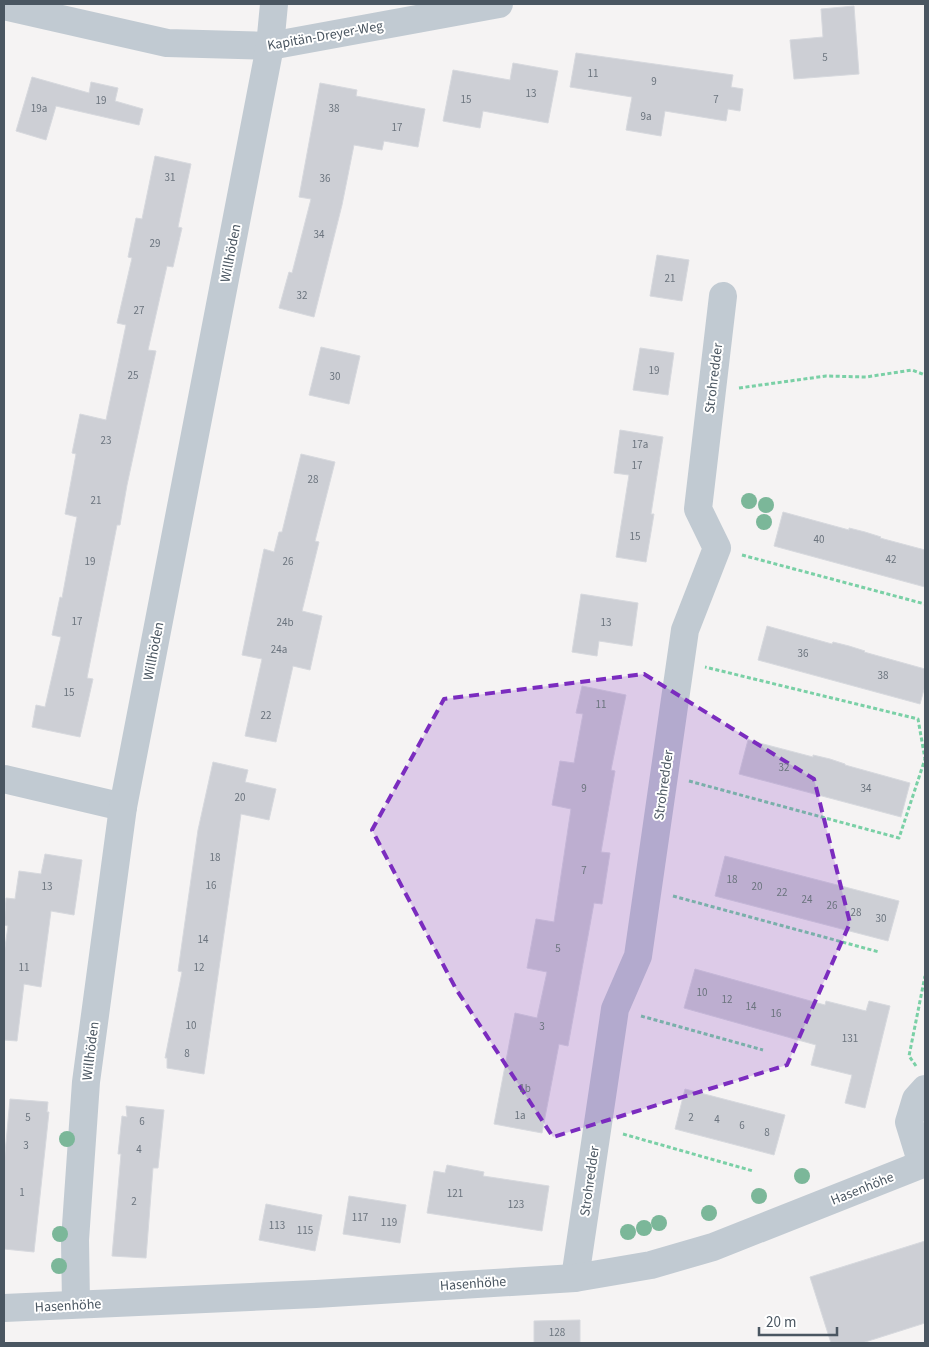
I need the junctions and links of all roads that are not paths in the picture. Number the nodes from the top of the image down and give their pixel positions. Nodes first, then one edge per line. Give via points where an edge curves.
1 (274, 4) edge
2 (499, 4) edge
3 (4, 6) edge
4 (270, 46) junction
5 (723, 296) dead end
6 (4, 779) edge
7 (123, 807) junction
8 (923, 1080) edge
9 (924, 1164) edge
10 (575, 1278) junction
11 (76, 1304) junction
12 (4, 1308) edge

1 - 4 street, Willhöden
2 - 4 street, Kapitän-Dreyer-Weg
3 - 4 street, Kapitän-Dreyer-Weg via 167,43
4 - 7 street, Willhöden
5 - 10 street, Strohredder via 698,509 717,548 685,630 638,956 615,1009
6 - 7 street
7 - 11 street, Willhöden via 86,1082 75,1240
8 - 9 street, Hasenhöhe via 909,1122
9 - 10 street, Hasenhöhe via 713,1247 651,1265
10 - 11 street, Hasenhöhe via 316,1294
11 - 12 street, Hasenhöhe

